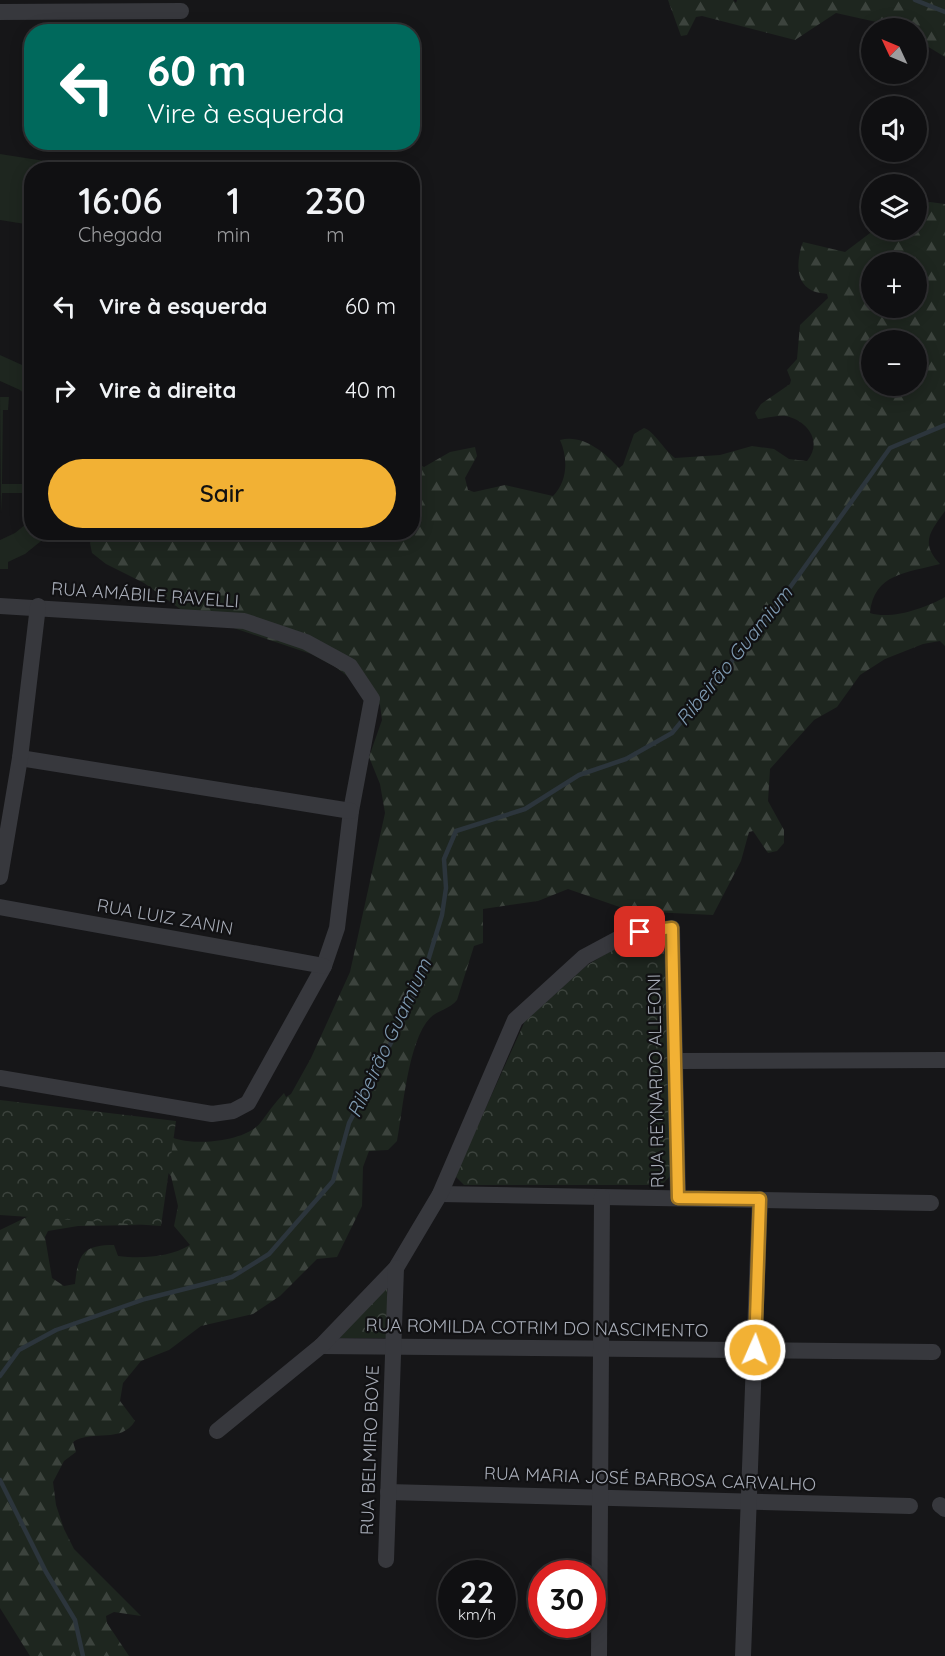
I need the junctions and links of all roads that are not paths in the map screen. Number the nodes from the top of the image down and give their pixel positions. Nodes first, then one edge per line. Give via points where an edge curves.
1 (181, 11) dead end
2 (0, 12) edge
3 (0, 606) edge
4 (38, 606) junction
5 (20, 758) junction
6 (351, 811) junction
7 (0, 877) edge
8 (0, 907) edge
9 (324, 966) junction
10 (945, 1060) edge
11 (675, 1061) junction
12 (0, 1078) edge
13 (440, 1194) junction
14 (602, 1197) junction
15 (678, 1198) junction
16 (760, 1199) junction
17 (931, 1203) dead end
18 (396, 1268) junction
19 (321, 1346) junction
20 (393, 1346) junction
21 (601, 1348) junction
22 (755, 1350) junction
23 (933, 1352) dead end
24 (218, 1431) dead end
25 (388, 1492) junction
26 (600, 1497) junction
27 (749, 1502) junction
28 (910, 1506) dead end
29 (386, 1560) dead end
30 (599, 1656) edge
31 (743, 1656) edge

1 - 2 street
3 - 4 street, RUA AMÁBILE RAVELLI
4 - 5 street
4 - 6 street, RUA AMÁBILE RAVELLI via 244,621 306,642 350,666 372,699
5 - 6 street
5 - 7 street
6 - 9 street via 337,928
8 - 9 street, RUA LUIZ ZANIN
9 - 12 street via 248,1102 233,1111 212,1114
10 - 11 street
11 - 13 street, RUA REYNARDO ALLEONI via 672,928 625,934 584,957 515,1020
11 - 15 street, RUA REYNARDO ALLEONI
13 - 14 street
13 - 18 street
14 - 15 street
14 - 21 street
15 - 16 street
16 - 17 street
16 - 22 street
18 - 19 street
18 - 20 street, RUA BELMIRO BOVE
19 - 20 street, RUA ROMILDA COTRIM DO NASCIMENTO
19 - 24 street
20 - 21 street, RUA ROMILDA COTRIM DO NASCIMENTO
20 - 25 street, RUA BELMIRO BOVE
21 - 22 street, RUA ROMILDA COTRIM DO NASCIMENTO
21 - 26 street
22 - 23 street, RUA ROMILDA COTRIM DO NASCIMENTO
22 - 27 street
25 - 26 street, RUA MARIA JOSÉ BARBOSA CARVALHO
25 - 29 street, RUA BELMIRO BOVE
26 - 27 street, RUA MARIA JOSÉ BARBOSA CARVALHO
26 - 30 street
27 - 28 street, RUA MARIA JOSÉ BARBOSA CARVALHO
27 - 31 street

